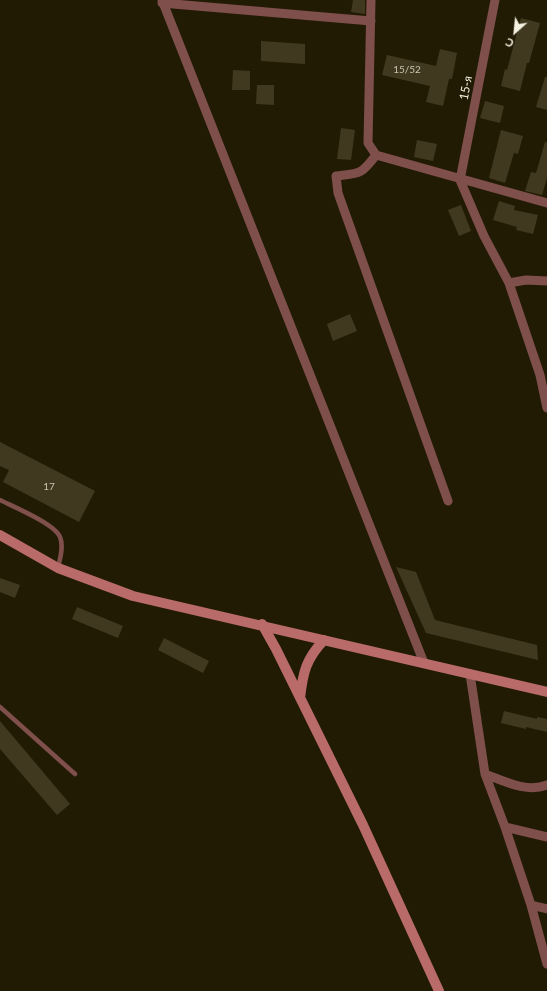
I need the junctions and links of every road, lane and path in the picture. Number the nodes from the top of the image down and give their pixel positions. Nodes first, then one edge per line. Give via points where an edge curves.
1 (371, 0) edge
2 (495, 0) edge
3 (162, 2) edge
4 (371, 21) junction
5 (376, 155) junction
6 (460, 180) junction
7 (547, 203) edge
8 (547, 281) edge
9 (509, 283) junction
10 (544, 375) edge
11 (547, 408) edge
12 (0, 500) edge
13 (448, 501) dead end
14 (0, 535) edge
15 (58, 568) junction
16 (262, 624) junction
17 (324, 640) junction
18 (424, 663) junction
19 (470, 674) junction
20 (547, 692) edge
21 (300, 698) junction
22 (0, 707) edge
23 (75, 774) dead end
24 (485, 774) junction
25 (547, 785) edge
26 (505, 827) junction
27 (547, 837) edge
28 (532, 905) junction
29 (547, 909) edge
30 (547, 964) edge
31 (439, 991) edge

1 - 4 street
2 - 6 street, 15-я
3 - 4 street
3 - 18 street
4 - 5 street via 368,143
5 - 6 street
5 - 13 street via 365,169 356,174 336,176 338,193
6 - 7 street
6 - 9 street via 484,236
8 - 9 street via 526,280
9 - 10 street
10 - 11 street
12 - 15 lane via 56,531 61,538 62,550
14 - 15 main road
15 - 16 main road via 133,596
16 - 17 main road
16 - 21 main road
17 - 18 main road
17 - 21 main road via 310,656 302,680
18 - 19 main road
19 - 20 main road
19 - 24 street
21 - 31 main road via 363,825
22 - 23 lane
24 - 25 street via 518,786 539,788
24 - 26 street
26 - 27 street
26 - 28 street
28 - 29 street
28 - 30 street

